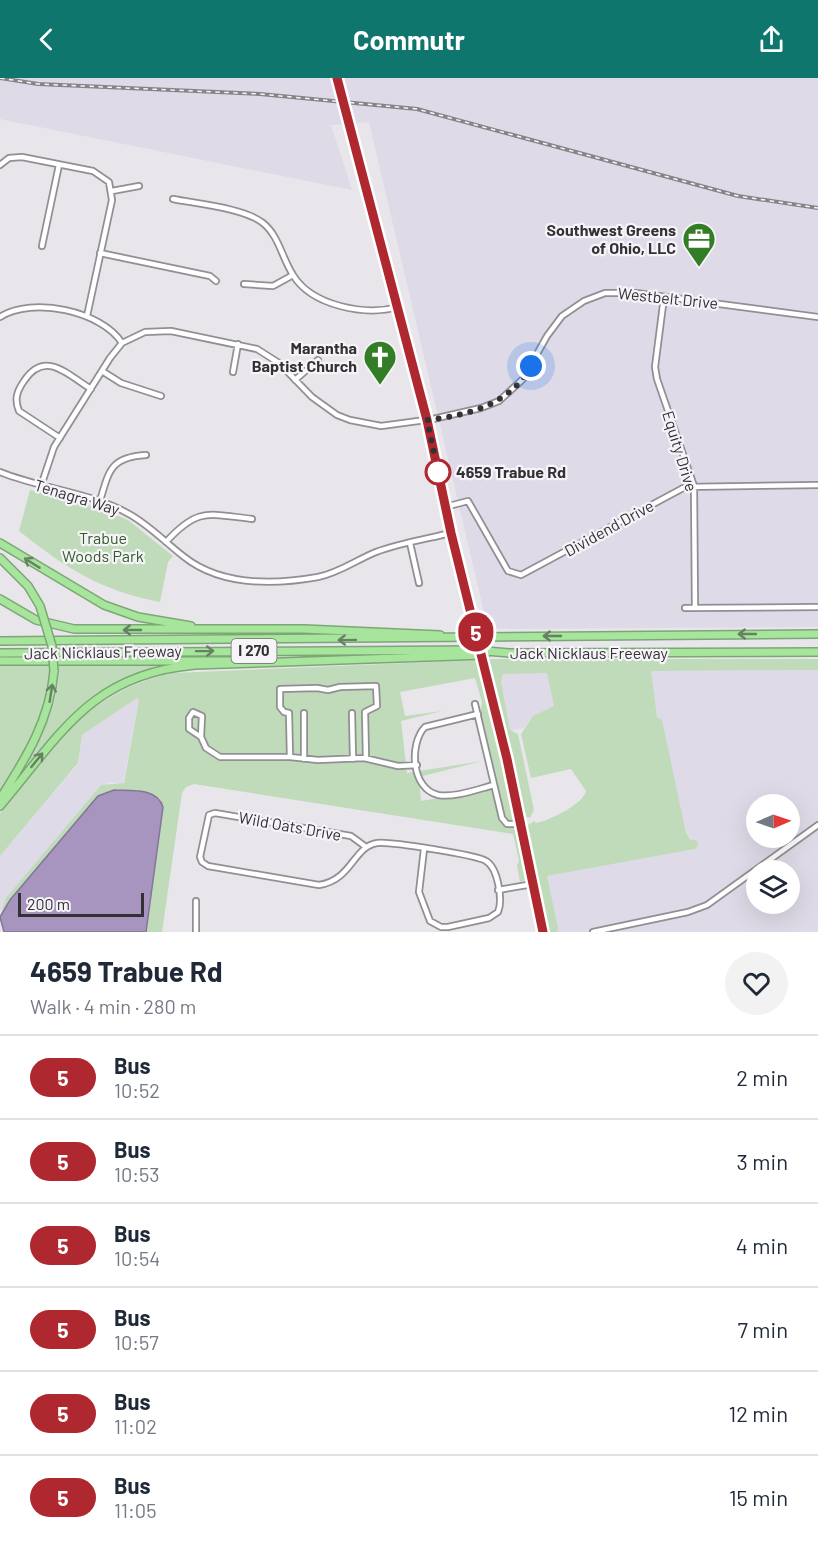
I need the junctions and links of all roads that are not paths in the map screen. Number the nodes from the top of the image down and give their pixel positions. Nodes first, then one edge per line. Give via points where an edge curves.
1 (337, 78) edge
2 (0, 165) edge
3 (59, 165) junction
4 (139, 186) dead end
5 (112, 191) junction
6 (173, 199) dead end
7 (42, 246) dead end
8 (100, 253) junction
9 (293, 275) junction
10 (216, 281) dead end
11 (244, 284) dead end
12 (664, 297) junction
13 (398, 308) junction
14 (87, 316) junction
15 (0, 317) edge
16 (818, 317) edge
17 (122, 344) junction
18 (238, 344) junction
19 (318, 360) dead end
20 (102, 371) junction
21 (233, 372) dead end
22 (296, 380) junction
23 (91, 390) junction
24 (161, 396) dead end
25 (427, 420) junction
26 (60, 438) junction
27 (146, 455) dead end
28 (0, 472) edge
29 (818, 485) edge
30 (41, 486) junction
31 (694, 486) junction
32 (100, 501) junction
33 (445, 507) junction
34 (252, 519) dead end
35 (451, 533) junction
36 (166, 542) junction
37 (0, 543) edge
38 (410, 543) junction
39 (0, 558) edge
40 (419, 583) dead end
41 (0, 599) edge
42 (818, 607) edge
43 (685, 608) dead end
44 (695, 608) junction
45 (211, 630) junction
46 (818, 634) edge
47 (469, 637) junction
48 (0, 641) edge
49 (818, 652) edge
50 (0, 653) edge
51 (509, 653) junction
52 (0, 661) edge
53 (266, 663) junction
54 (475, 704) dead end
55 (304, 713) dead end
56 (352, 713) dead end
57 (478, 714) junction
58 (201, 737) junction
59 (290, 757) junction
60 (366, 758) junction
61 (304, 759) junction
62 (353, 759) junction
63 (417, 765) junction
64 (494, 785) junction
65 (0, 799) edge
66 (0, 806) edge
67 (521, 824) junction
68 (818, 825) edge
69 (366, 847) junction
70 (424, 849) junction
71 (533, 884) junction
72 (498, 890) junction
73 (196, 901) dead end
74 (196, 932) edge
75 (543, 932) edge
76 (593, 932) edge

1 - 13 main road, bridge
2 - 3 street via 16,157
3 - 5 street via 102,175
3 - 7 street
4 - 5 street
5 - 8 street
6 - 9 street via 240,213 262,222 272,232
8 - 10 street via 210,276
8 - 14 street
9 - 11 street via 273,286
9 - 13 street via 310,291 350,308 368,312
12 - 16 street, Westbelt Drive
12 - 25 street, Westbelt Drive via 612,292 584,301 556,323 523,379 503,398 481,408
12 - 31 street, Equity Drive via 655,367
13 - 25 main road
14 - 15 street via 34,306 18,308
14 - 17 street via 108,326
17 - 18 street, Westbelt Drive via 145,332 159,330
17 - 20 street
18 - 21 street
18 - 22 street, Westbelt Drive via 270,357
19 - 22 street
20 - 23 street
20 - 24 street via 121,383
22 - 25 street, Westbelt Drive via 319,404 350,420 381,426
23 - 26 street
23 - 26 street via 46,364 30,372 16,397 19,411
25 - 33 main road
26 - 30 street via 47,461
27 - 32 street via 117,461 108,473
28 - 30 street, Tenagra Way
29 - 31 street, Dividend Drive
30 - 32 street, Tenagra Way
31 - 33 street, Dividend Drive via 667,496 521,575 508,571 468,501
31 - 44 street, Equity Drive
32 - 36 street, Tenagra Way via 129,514
33 - 35 main road
34 - 36 street via 198,515 183,523
35 - 38 street, Tenagra Way
35 - 67 main road, bridge
36 - 38 street, Tenagra Way via 218,576 256,582 337,572 374,553
45 -> 37 highway via 138,617 104,605
38 - 40 street
65 -> 39 highway, bridge via 43,723 54,671 50,634 40,606 28,586
45 -> 41 highway via 59,627 25,615
42 - 44 street
43 - 44 street
45 - 47 highway via 304,629
46 -> 47 highway, Jack Nicklaus Freeway / I 270
47 -> 48 highway, Jack Nicklaus Freeway / I 270
49 - 51 highway, Jack Nicklaus Freeway / I 270
50 -> 51 highway, Jack Nicklaus Freeway / I 270
51 - 53 highway
52 - 53 highway via 209,659
66 -> 53 highway via 69,721 116,686 171,668
54 - 57 street
55 - 61 street
56 - 62 street
57 - 63 street via 425,728 416,744
57 - 64 street
58 - 58 street via 189,729 193,712 202,716
58 - 59 street via 206,748 220,757
59 - 60 street via 289,713 280,707 280,689 376,686 376,706 365,712
59 - 61 street
60 - 62 street
60 - 63 street via 398,766
61 - 62 street
63 - 64 street via 424,785 439,795
64 - 67 street via 503,820
67 - 71 main road
68 - 76 street via 707,904 688,912
69 - 69 street, Wild Oats Drive via 351,836 216,813 209,815 202,862 319,885 342,876
69 - 70 street via 385,843
70 - 72 street via 486,861 493,870
70 - 72 street via 419,892 426,916 435,925 448,927 492,917 500,905
71 - 72 street
71 - 75 main road
73 - 74 street

